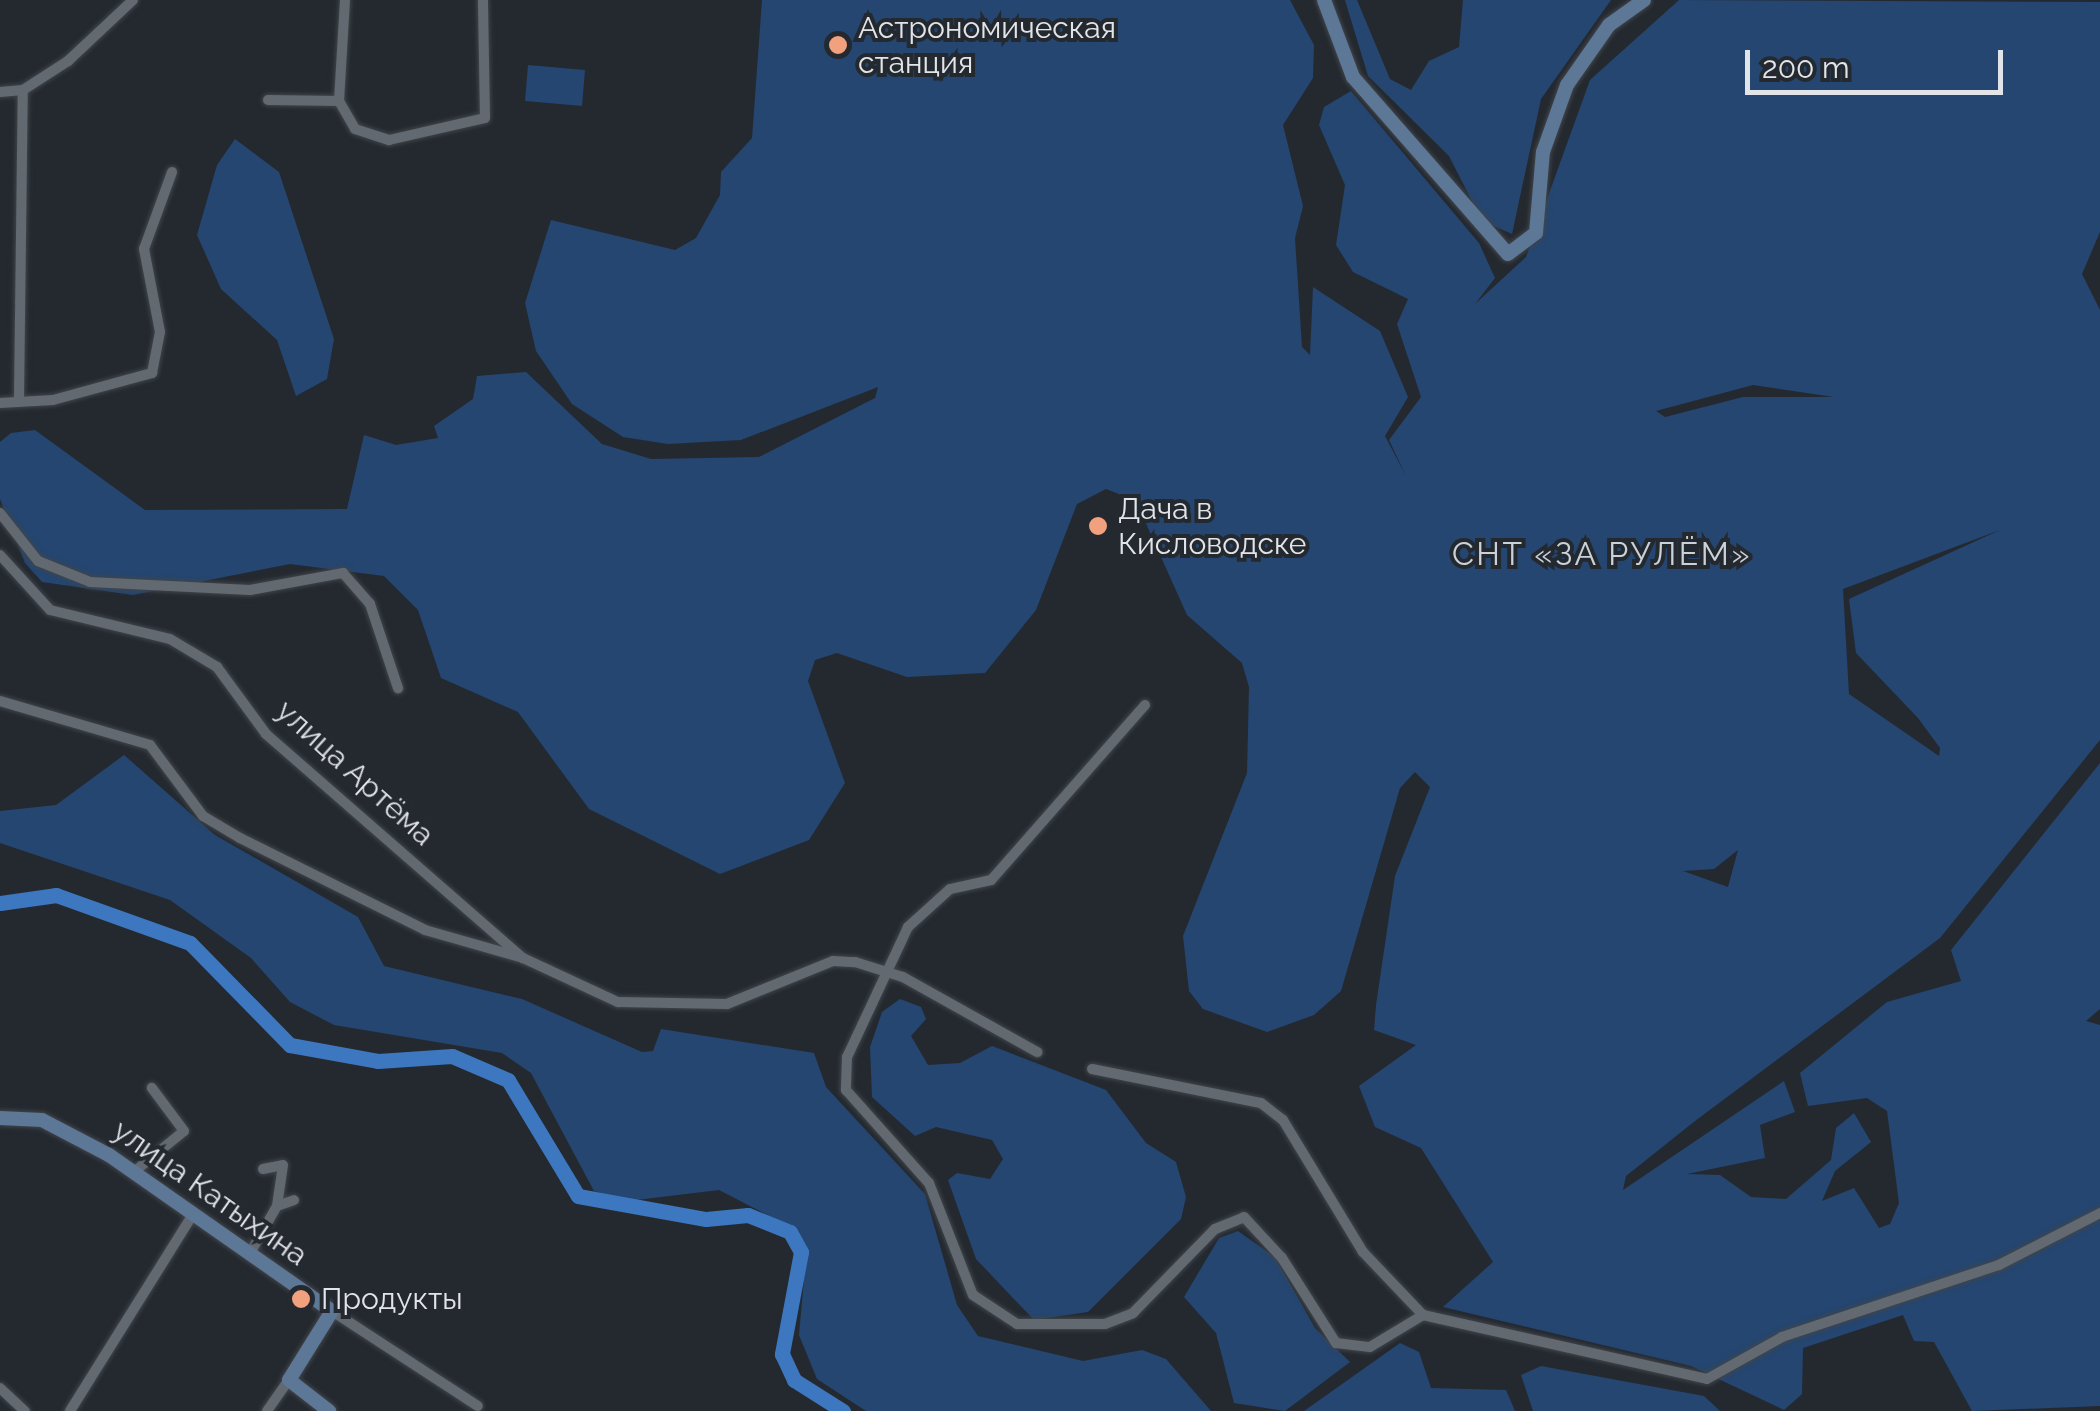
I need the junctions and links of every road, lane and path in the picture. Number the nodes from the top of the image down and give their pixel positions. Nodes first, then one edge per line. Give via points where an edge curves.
1 (133, 0) edge
2 (344, 0) edge
3 (482, 0) edge
4 (1324, 0) edge
5 (1644, 0) edge
6 (23, 90) junction
7 (0, 92) edge
8 (268, 100) dead end
9 (339, 101) junction
10 (172, 172) dead end
11 (19, 399) junction
12 (0, 403) edge
13 (0, 514) edge
14 (0, 555) edge
15 (398, 688) dead end
16 (0, 700) edge
17 (1144, 705) dead end
18 (523, 958) junction
19 (883, 973) junction
20 (1037, 1052) dead end
21 (1092, 1069) dead end
22 (152, 1088) dead end
23 (0, 1118) edge
24 (264, 1169) dead end
25 (135, 1171) junction
26 (294, 1200) dead end
27 (277, 1206) junction
28 (2100, 1213) edge
29 (191, 1217) junction
30 (249, 1255) junction
31 (332, 1311) junction
32 (1422, 1315) junction
33 (289, 1380) junction
34 (0, 1388) edge
35 (478, 1406) dead end
36 (25, 1411) edge
37 (70, 1411) edge
38 (267, 1411) edge
39 (329, 1411) edge

1 - 6 street via 110,28
2 - 9 street
3 - 9 street via 485,118 389,140 354,129
4 - 5 street via 1353,77 1508,254 1536,233 1543,152 1567,84 1610,25
6 - 7 street
6 - 11 street
8 - 9 street
10 - 11 street via 144,248 160,332 152,373 54,400
11 - 12 street
13 - 15 street via 38,562 90,582 250,590 342,573 370,604
14 - 18 street, улица Артёма via 50,610 170,639 217,666 266,734
16 - 18 street via 150,745 203,816 240,838 425,930
17 - 19 street via 982,888 950,890 908,928
18 - 19 street via 618,1002 742,1002 833,961
19 - 20 street
19 - 32 street via 847,1057 846,1090 929,1183 973,1295 995,1315 1044,1329 1133,1313 1215,1229 1244,1218 1282,1258 1336,1342 1370,1347
21 - 32 street via 1261,1103 1283,1120 1363,1252
22 - 25 street via 184,1130
23 - 25 street, улица Катыхина via 42,1120
24 - 27 street via 283,1165
25 - 29 street, улица Катыхина
26 - 27 street
27 - 30 street
28 - 32 street via 1999,1265 1782,1337 1707,1379
29 - 30 street, улица Катыхина
29 - 37 street
30 - 31 street, улица Катыхина
31 - 33 street
31 - 35 street, улица Катыхина
33 - 38 street
33 - 39 street
34 - 36 street

